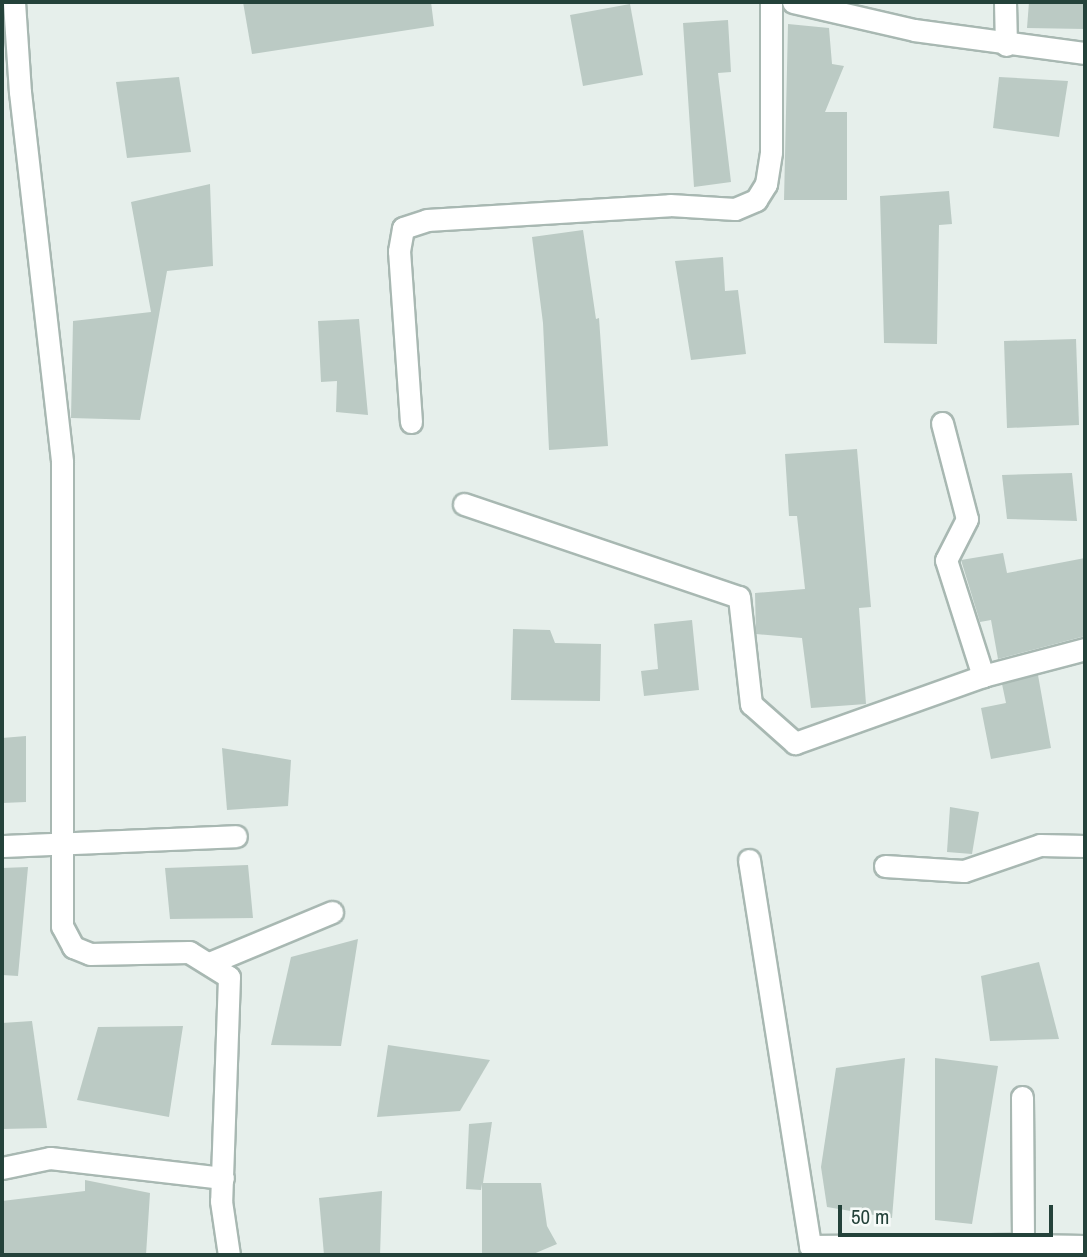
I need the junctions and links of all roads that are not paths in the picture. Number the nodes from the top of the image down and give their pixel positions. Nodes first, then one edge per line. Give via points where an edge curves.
1 (15, 2) edge
2 (771, 2) edge
3 (793, 2) edge
4 (1005, 2) edge
5 (1006, 45) junction
6 (1085, 52) edge
7 (411, 422) dead end
8 (942, 423) dead end
9 (464, 504) dead end
10 (1085, 649) edge
11 (983, 676) junction
12 (236, 836) dead end
13 (63, 843) junction
14 (2, 846) edge
15 (1085, 846) edge
16 (749, 860) dead end
17 (885, 866) dead end
18 (332, 912) dead end
19 (212, 962) junction
20 (1022, 1097) dead end
21 (2, 1168) edge
22 (223, 1178) junction
23 (1023, 1245) junction
24 (1085, 1246) edge
25 (229, 1255) edge

1 - 13 street via 20,92 62,462
2 - 7 street via 771,152 766,184 756,200 735,209 670,205 427,220 403,228 399,251
3 - 5 street via 914,30
4 - 5 street
5 - 6 street
8 - 11 street via 967,519 946,560
9 - 11 street via 739,597 751,704 795,743
10 - 11 street
12 - 13 street
13 - 14 street
13 - 19 street via 62,926 73,947 90,954 189,952
15 - 17 street via 1040,845 964,871
16 - 23 street via 810,1246
18 - 19 street
19 - 22 street via 229,976 231,995
20 - 23 street
21 - 22 street via 50,1158
22 - 25 street
23 - 24 street

